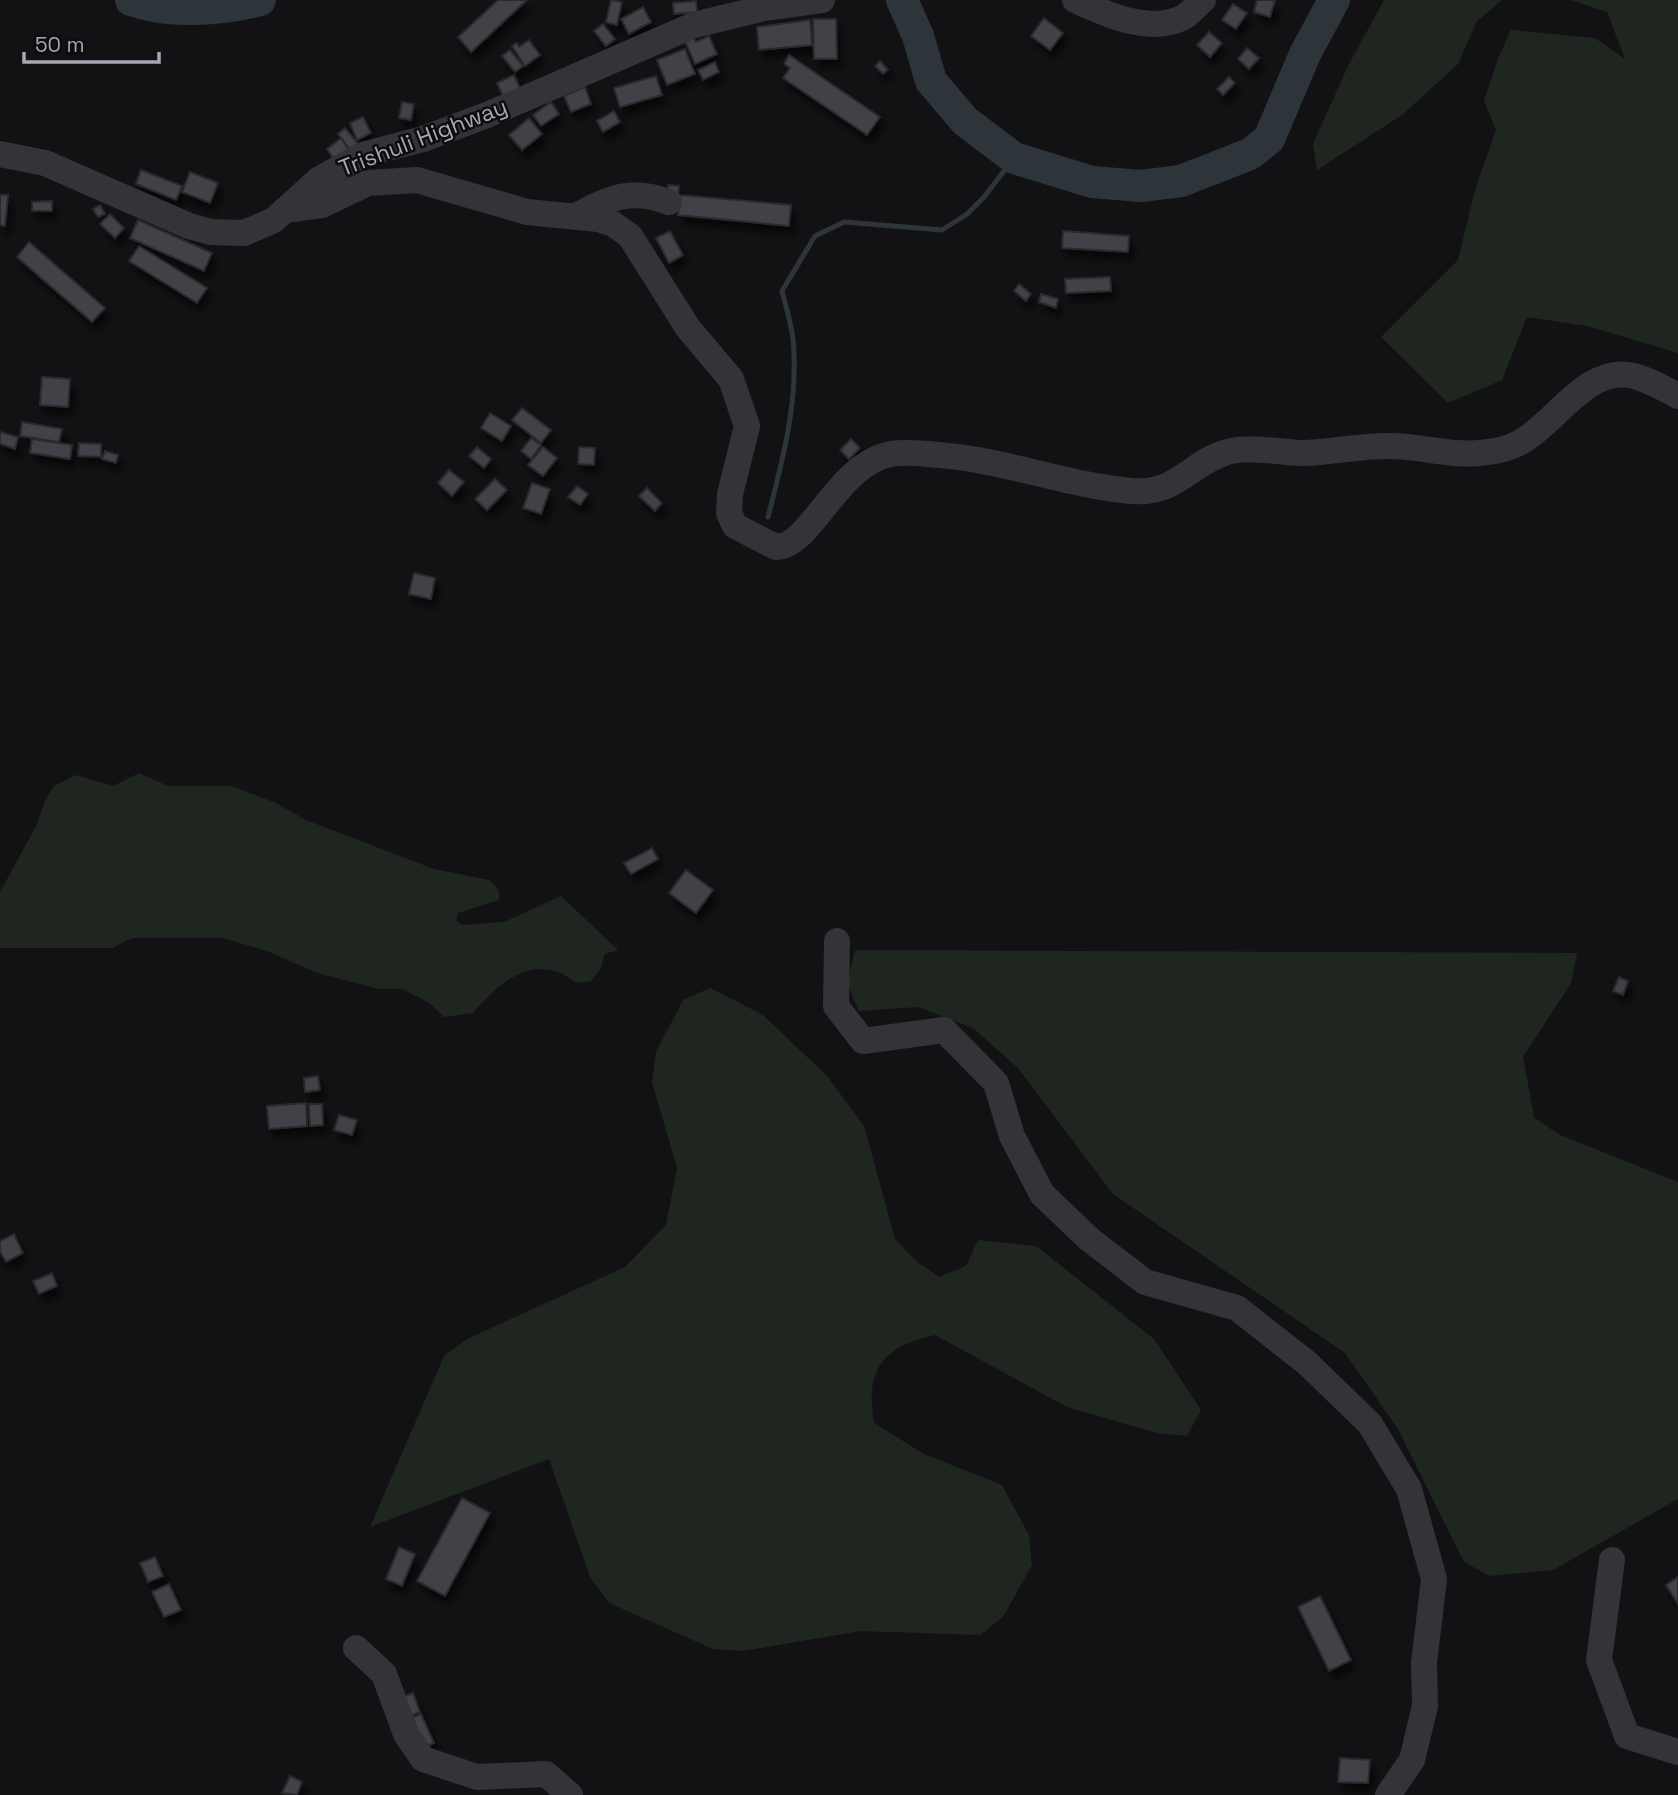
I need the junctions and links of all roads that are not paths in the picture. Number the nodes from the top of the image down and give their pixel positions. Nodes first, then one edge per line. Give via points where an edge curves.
1 (822, 0) edge
2 (1075, 0) edge
3 (1203, 0) edge
4 (0, 154) edge
5 (669, 202) dead end
6 (285, 210) junction
7 (576, 216) junction
8 (1678, 396) edge
9 (837, 941) dead end
10 (1612, 1560) dead end
11 (356, 1648) dead end
12 (1678, 1752) edge
13 (570, 1795) edge
14 (1388, 1795) edge

1 - 6 street, Trishuli Highway via 694,25 487,115 362,155 318,180
2 - 3 street via 1142,24 1183,18
4 - 6 street, Trishuli Highway via 45,163 172,220 211,232 244,233
5 - 7 street via 632,193
6 - 7 street via 322,205 368,183 416,180 527,212
7 - 8 street via 613,224 630,236 688,328 731,379 747,426 729,513 735,526 776,547 797,540 850,477 889,454 976,459 1096,486 1150,492 1240,450 1315,453 1388,445 1452,453 1497,450 1521,442 1592,381 1606,376 1635,376
9 - 14 street via 836,1006 863,1041 944,1030 996,1083 1012,1136 1042,1194 1089,1239 1146,1282 1237,1308 1307,1363 1370,1424 1409,1489 1434,1579 1424,1663 1425,1706 1412,1760
10 - 12 street via 1599,1660 1627,1736
11 - 13 street via 384,1674 406,1734 423,1759 477,1777 546,1774

